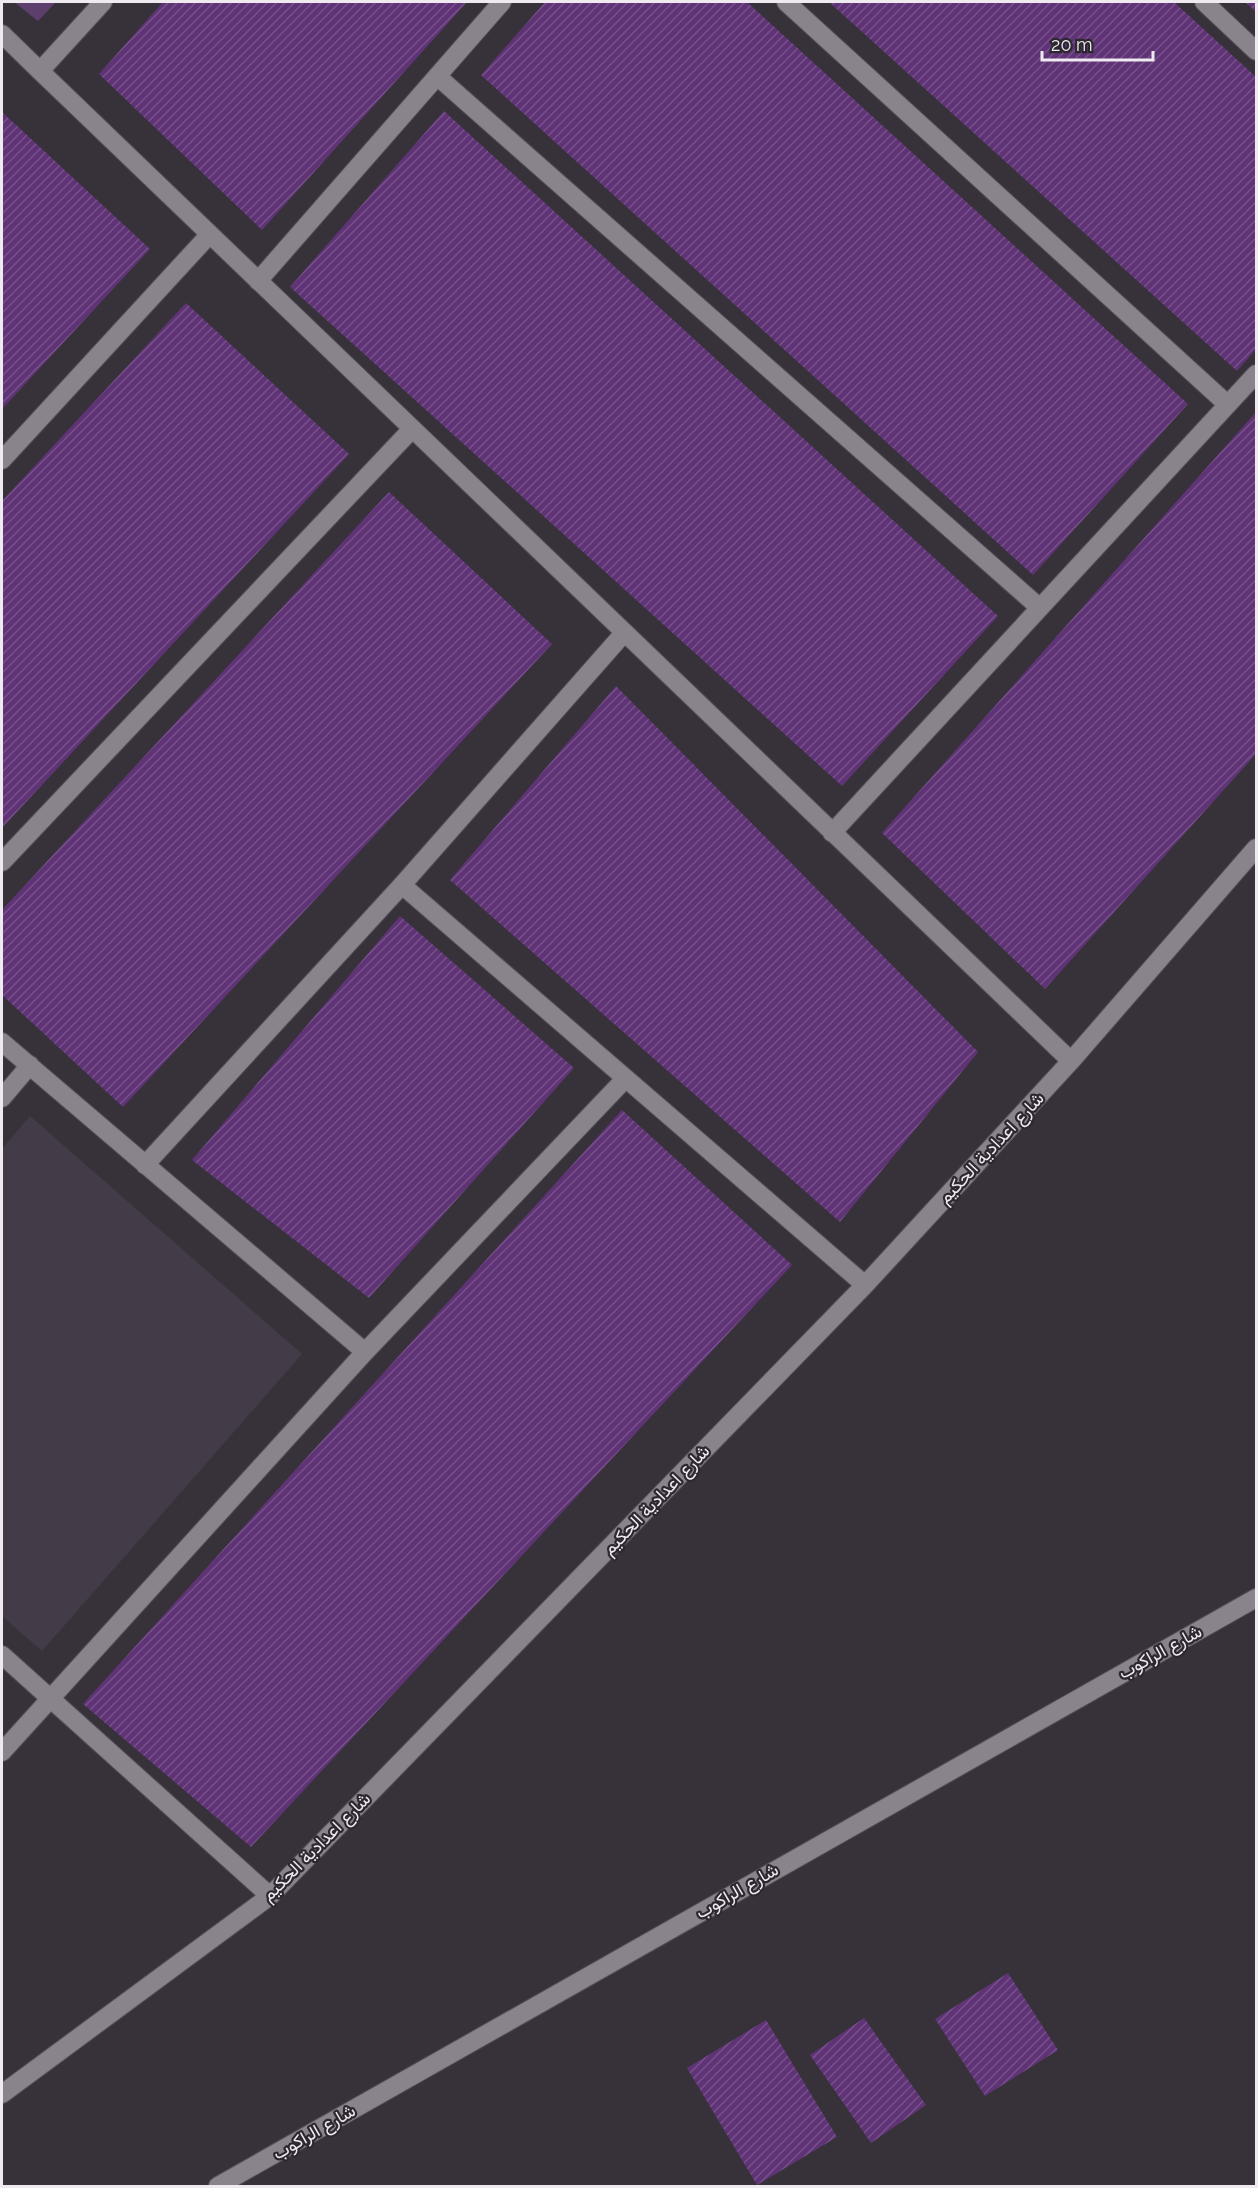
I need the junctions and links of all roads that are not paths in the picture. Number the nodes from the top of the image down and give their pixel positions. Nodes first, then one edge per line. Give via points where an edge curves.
1 (103, 2) edge
2 (502, 2) edge
3 (786, 2) edge
4 (1204, 2) edge
5 (2, 34) edge
6 (1257, 51) edge
7 (40, 71) junction
8 (437, 76) junction
9 (210, 234) junction
10 (258, 281) junction
11 (1257, 374) edge
12 (1227, 404) junction
13 (412, 429) junction
14 (2, 460) edge
15 (1040, 608) junction
16 (624, 633) junction
17 (832, 833) junction
18 (1257, 848) edge
19 (2, 862) edge
20 (402, 885) junction
21 (2, 1042) edge
22 (1071, 1061) junction
23 (30, 1065) junction
24 (625, 1079) junction
25 (2, 1098) edge
26 (145, 1165) junction
27 (865, 1285) junction
28 (365, 1352) junction
29 (1257, 1598) edge
30 (2, 1655) edge
31 (50, 1699) junction
32 (2, 1752) edge
33 (270, 1896) junction
34 (2, 2094) edge
35 (218, 2187) edge

1 - 7 street
2 - 8 street
3 - 12 street
4 - 6 street
5 - 7 street
7 - 9 street
8 - 10 street
8 - 15 street
9 - 10 street
9 - 14 street
10 - 13 street
11 - 12 street
12 - 15 street
13 - 16 street
13 - 19 street
15 - 17 street
16 - 17 street
16 - 20 street
17 - 22 street
18 - 22 street, شارع اعدادية الحكيم
20 - 24 street
20 - 26 street
21 - 23 street
22 - 27 street, شارع اعدادية الحكيم
23 - 25 street
23 - 26 street
24 - 27 street
24 - 28 street
26 - 28 street
27 - 33 street, شارع اعدادية الحكيم
28 - 31 street
29 - 35 street, شارع الراكوب
30 - 31 street
31 - 32 street
31 - 33 street
33 - 34 street, شارع اعدادية الحكيم

